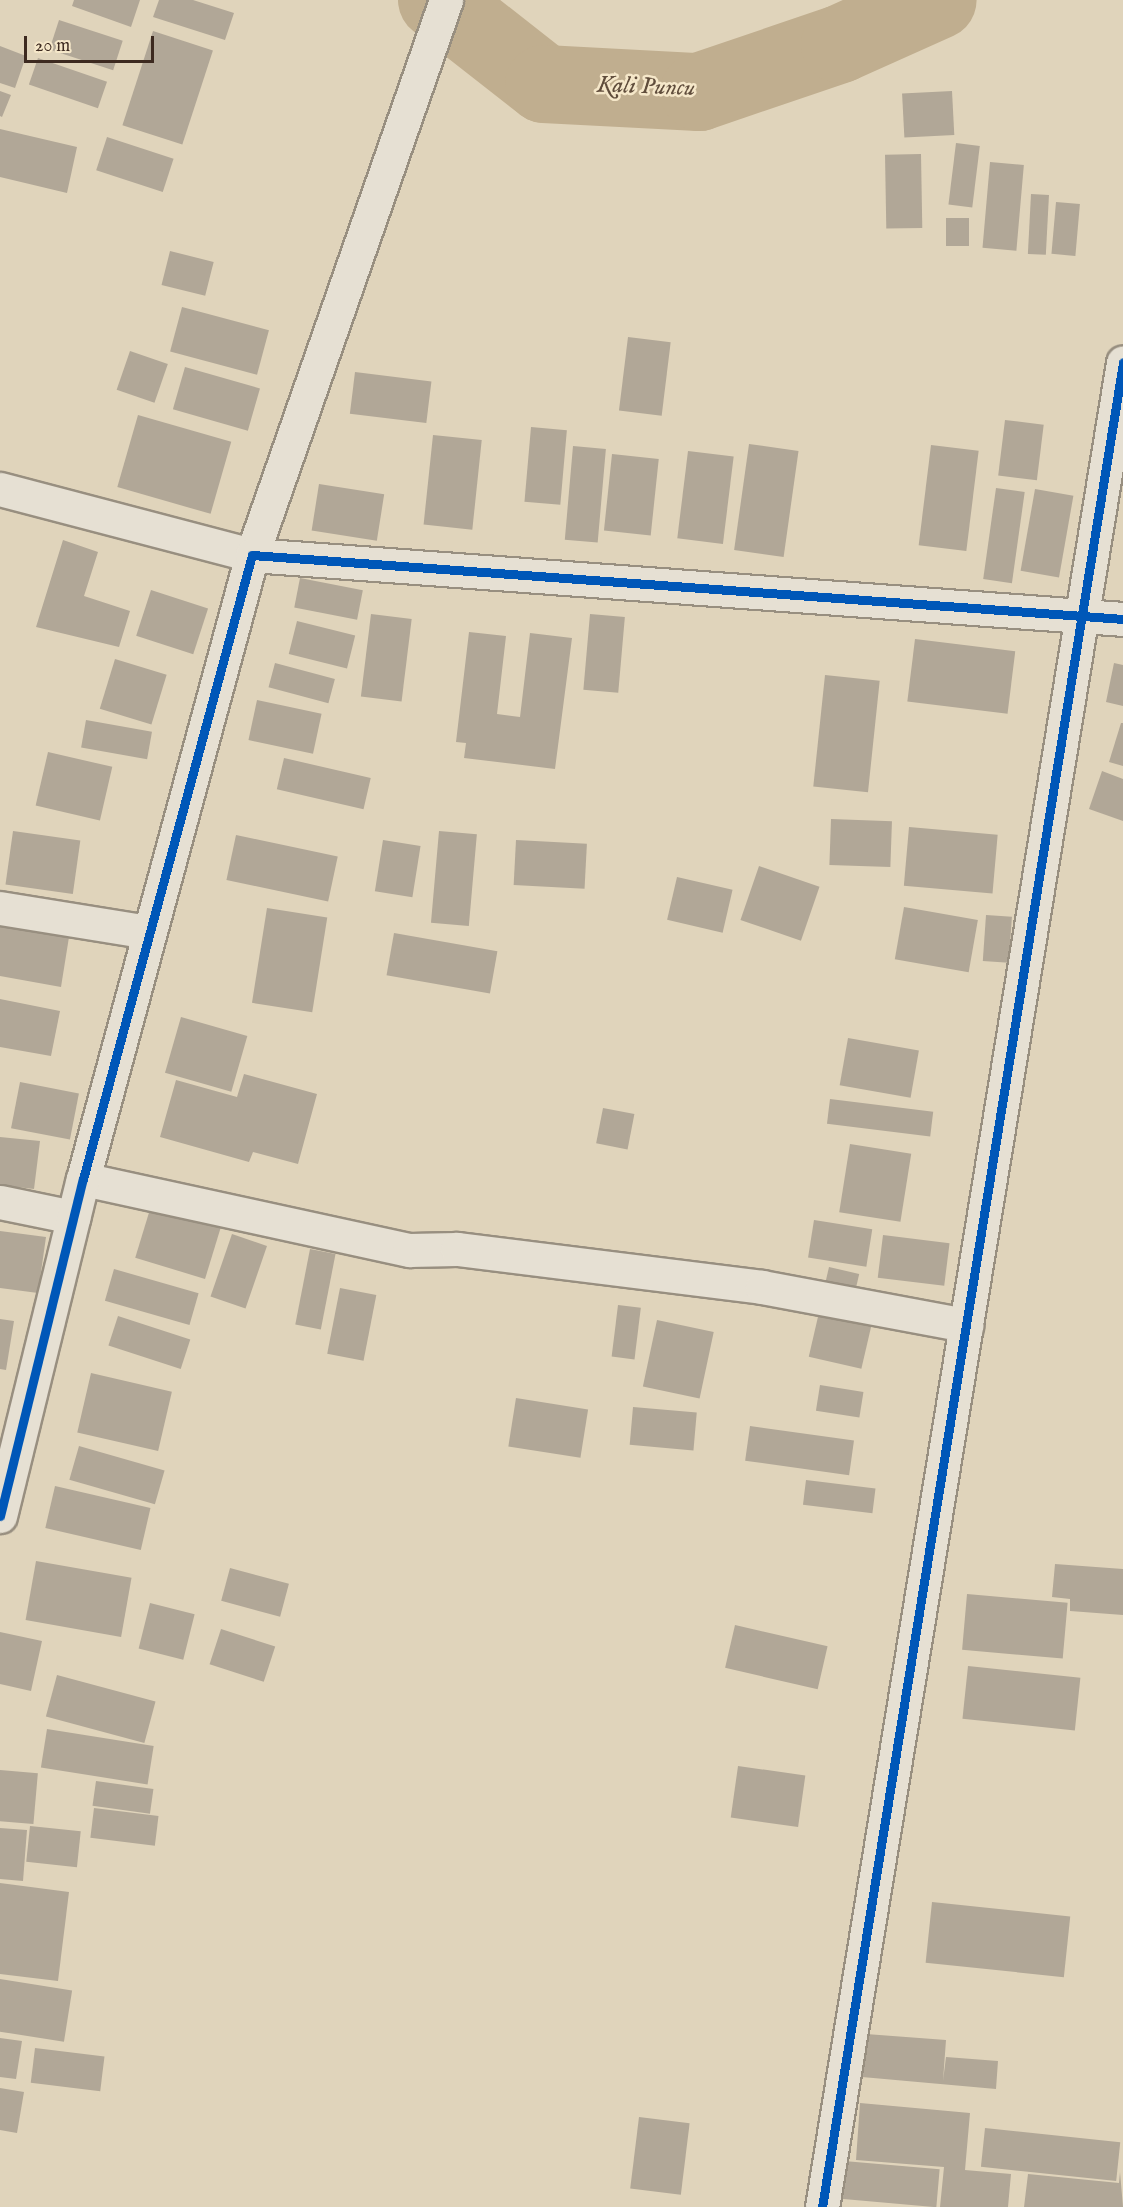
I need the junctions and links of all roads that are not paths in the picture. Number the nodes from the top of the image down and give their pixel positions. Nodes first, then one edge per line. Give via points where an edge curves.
1 (446, 0) edge
2 (1123, 362) edge
3 (0, 489) edge
4 (252, 555) junction
5 (1082, 614) junction
6 (1123, 619) edge
7 (0, 908) edge
8 (149, 932) junction
9 (83, 1179) junction
10 (0, 1202) edge
11 (73, 1217) junction
12 (966, 1325) junction
13 (0, 1516) edge
14 (822, 2207) edge

1 - 4 street
2 - 5 street
3 - 4 street
4 - 5 street
4 - 8 street
5 - 6 street
5 - 12 street
7 - 8 street
8 - 9 street
9 - 11 street
9 - 12 street via 409,1250 457,1249 762,1287
10 - 11 street
11 - 13 street
12 - 14 street

